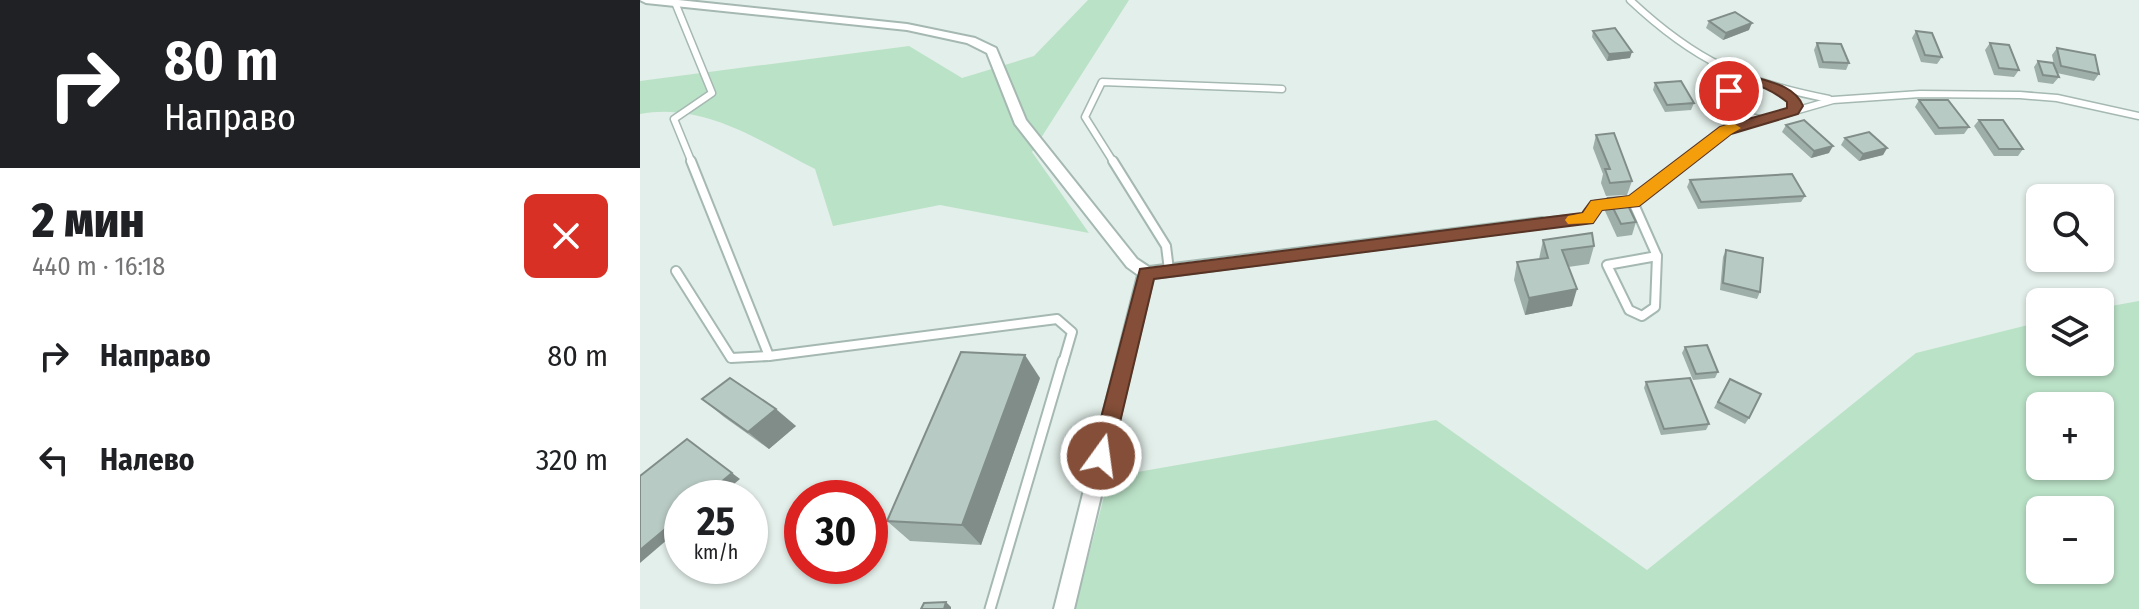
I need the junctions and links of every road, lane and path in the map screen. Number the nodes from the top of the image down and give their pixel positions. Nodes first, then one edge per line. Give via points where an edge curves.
1 (648, 0) edge
2 (1630, 0) edge
3 (675, 1) edge
4 (640, 6) edge
5 (1707, 63) junction
6 (1754, 81) junction
7 (1282, 89) dead end
8 (1781, 90) junction
9 (1729, 91) junction
10 (1833, 100) junction
11 (1732, 105) junction
12 (1793, 111) junction
13 (2139, 116) edge
14 (1761, 119) junction
15 (1726, 131) junction
16 (1633, 202) junction
17 (1542, 223) joint
18 (1657, 256) junction
19 (1169, 270) junction
20 (676, 271) dead end
21 (1146, 273) junction
22 (769, 356) junction
23 (990, 609) edge
24 (1064, 609) edge

1 - 3 street
1 - 4 lane
2 - 5 lane via 1670,38
3 - 21 street via 907,27 971,40 992,51 1020,121 1132,263
3 - 22 lane via 712,93 674,119
5 - 6 lane
5 - 9 lane
6 - 8 lane
6 - 9 lane via 1735,82
7 - 19 lane via 1102,82 1085,117 1166,246
8 - 10 lane
8 - 12 lane via 1794,100
9 - 11 lane
10 - 12 lane
10 - 13 lane via 2020,95
11 - 14 lane
11 - 15 lane
12 - 14 lane
14 - 15 lane
15 - 16 lane
16 - 17 lane via 1597,205 1588,218
16 - 18 lane
17 - 19 street
18 - 18 lane via 1607,265 1634,314 1649,314 1655,307
19 - 21 street
20 - 22 lane via 731,358
21 - 24 street
22 - 23 lane via 1057,319 1072,332

